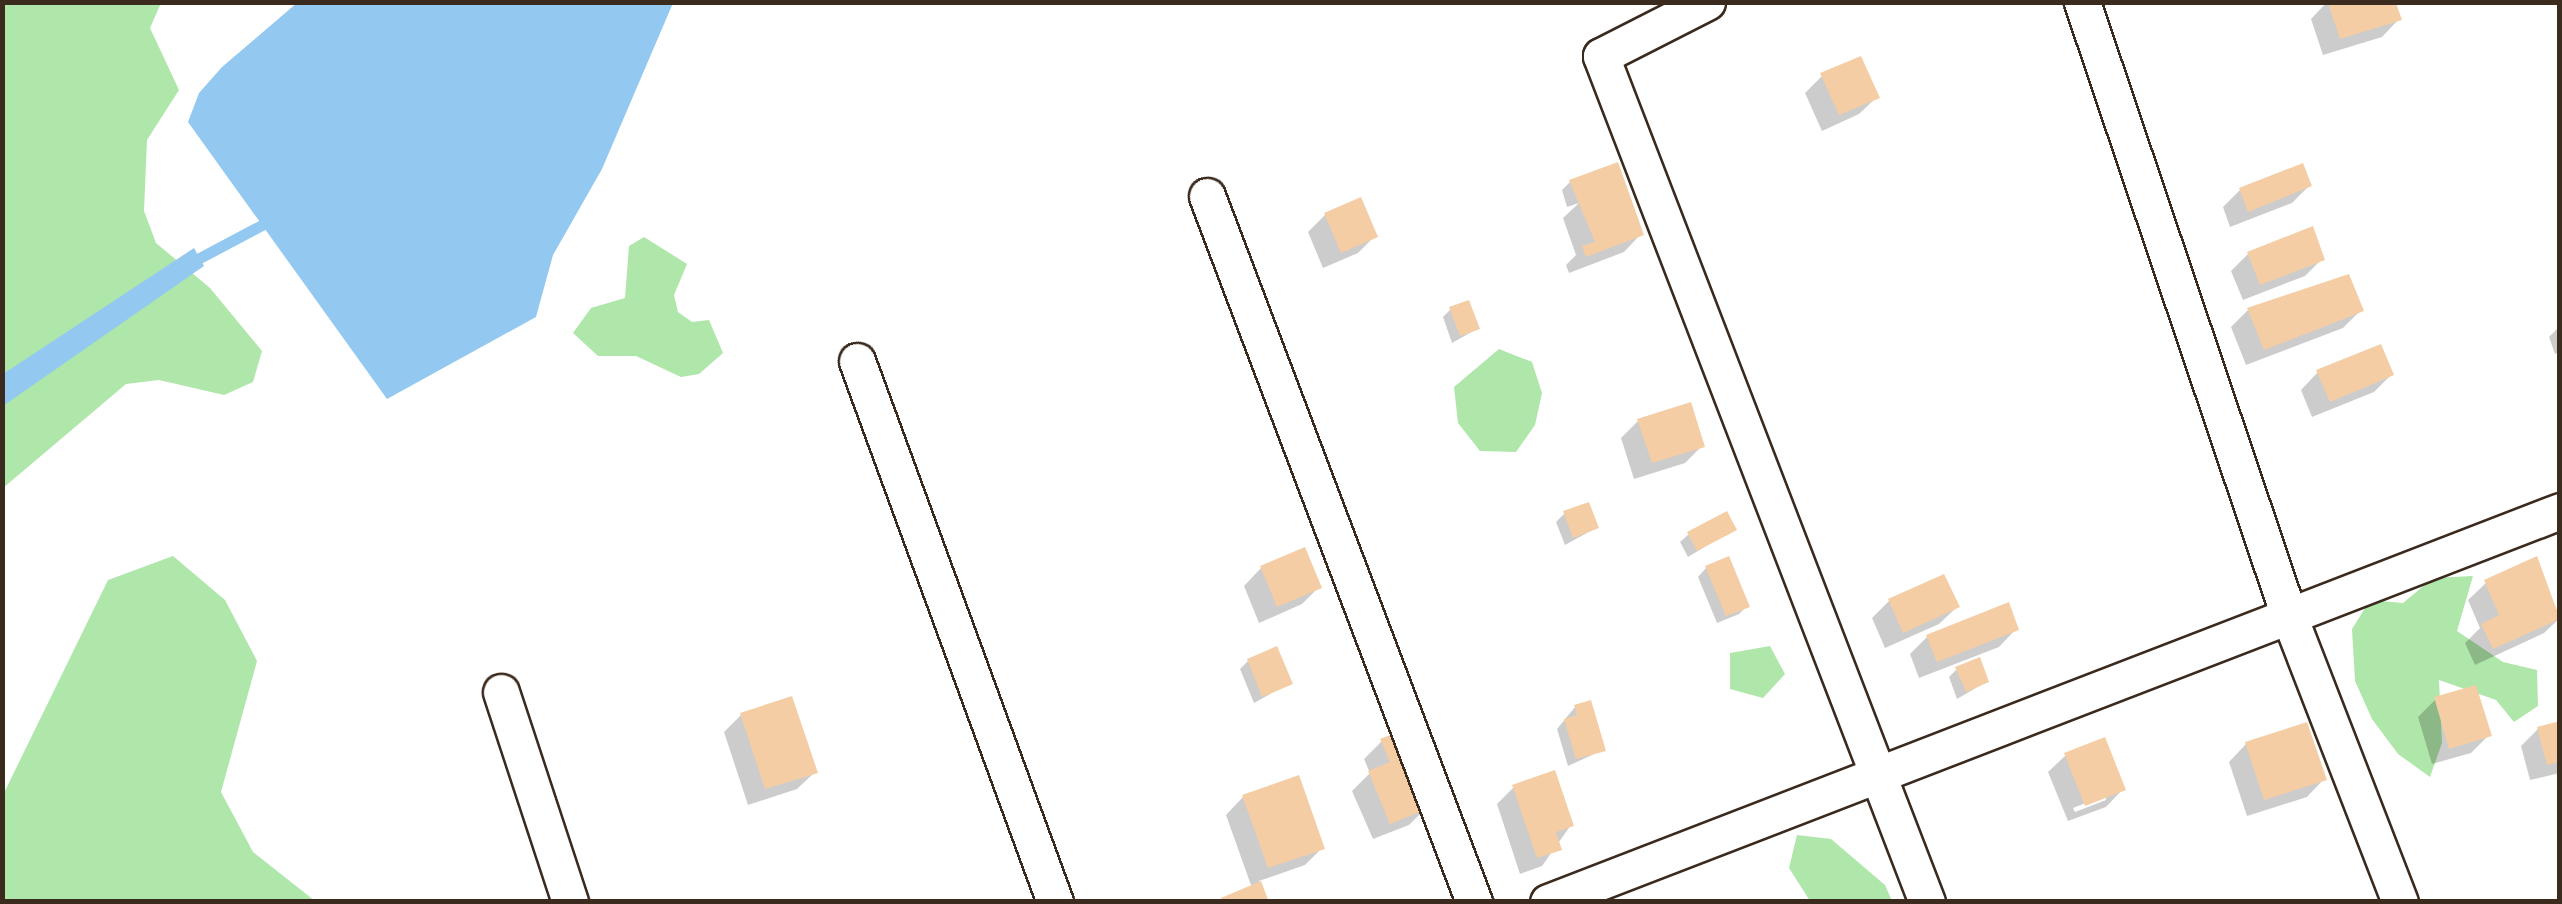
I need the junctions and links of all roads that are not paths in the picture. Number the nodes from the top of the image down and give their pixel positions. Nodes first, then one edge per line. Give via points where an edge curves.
1 (1708, 2) edge
2 (2082, 2) edge
3 (1208, 196) dead end
4 (857, 361) dead end
5 (2560, 511) edge
6 (2289, 616) junction
7 (501, 692) dead end
8 (1882, 773) junction
9 (570, 902) edge
10 (1055, 902) edge
11 (1474, 902) edge
12 (1548, 902) edge
13 (1927, 902) edge
14 (2400, 902) edge

1 - 8 street via 1601,56
2 - 6 street
3 - 11 street
4 - 10 street
5 - 6 street
6 - 8 street
6 - 14 street
7 - 9 street
8 - 12 street
8 - 13 street

